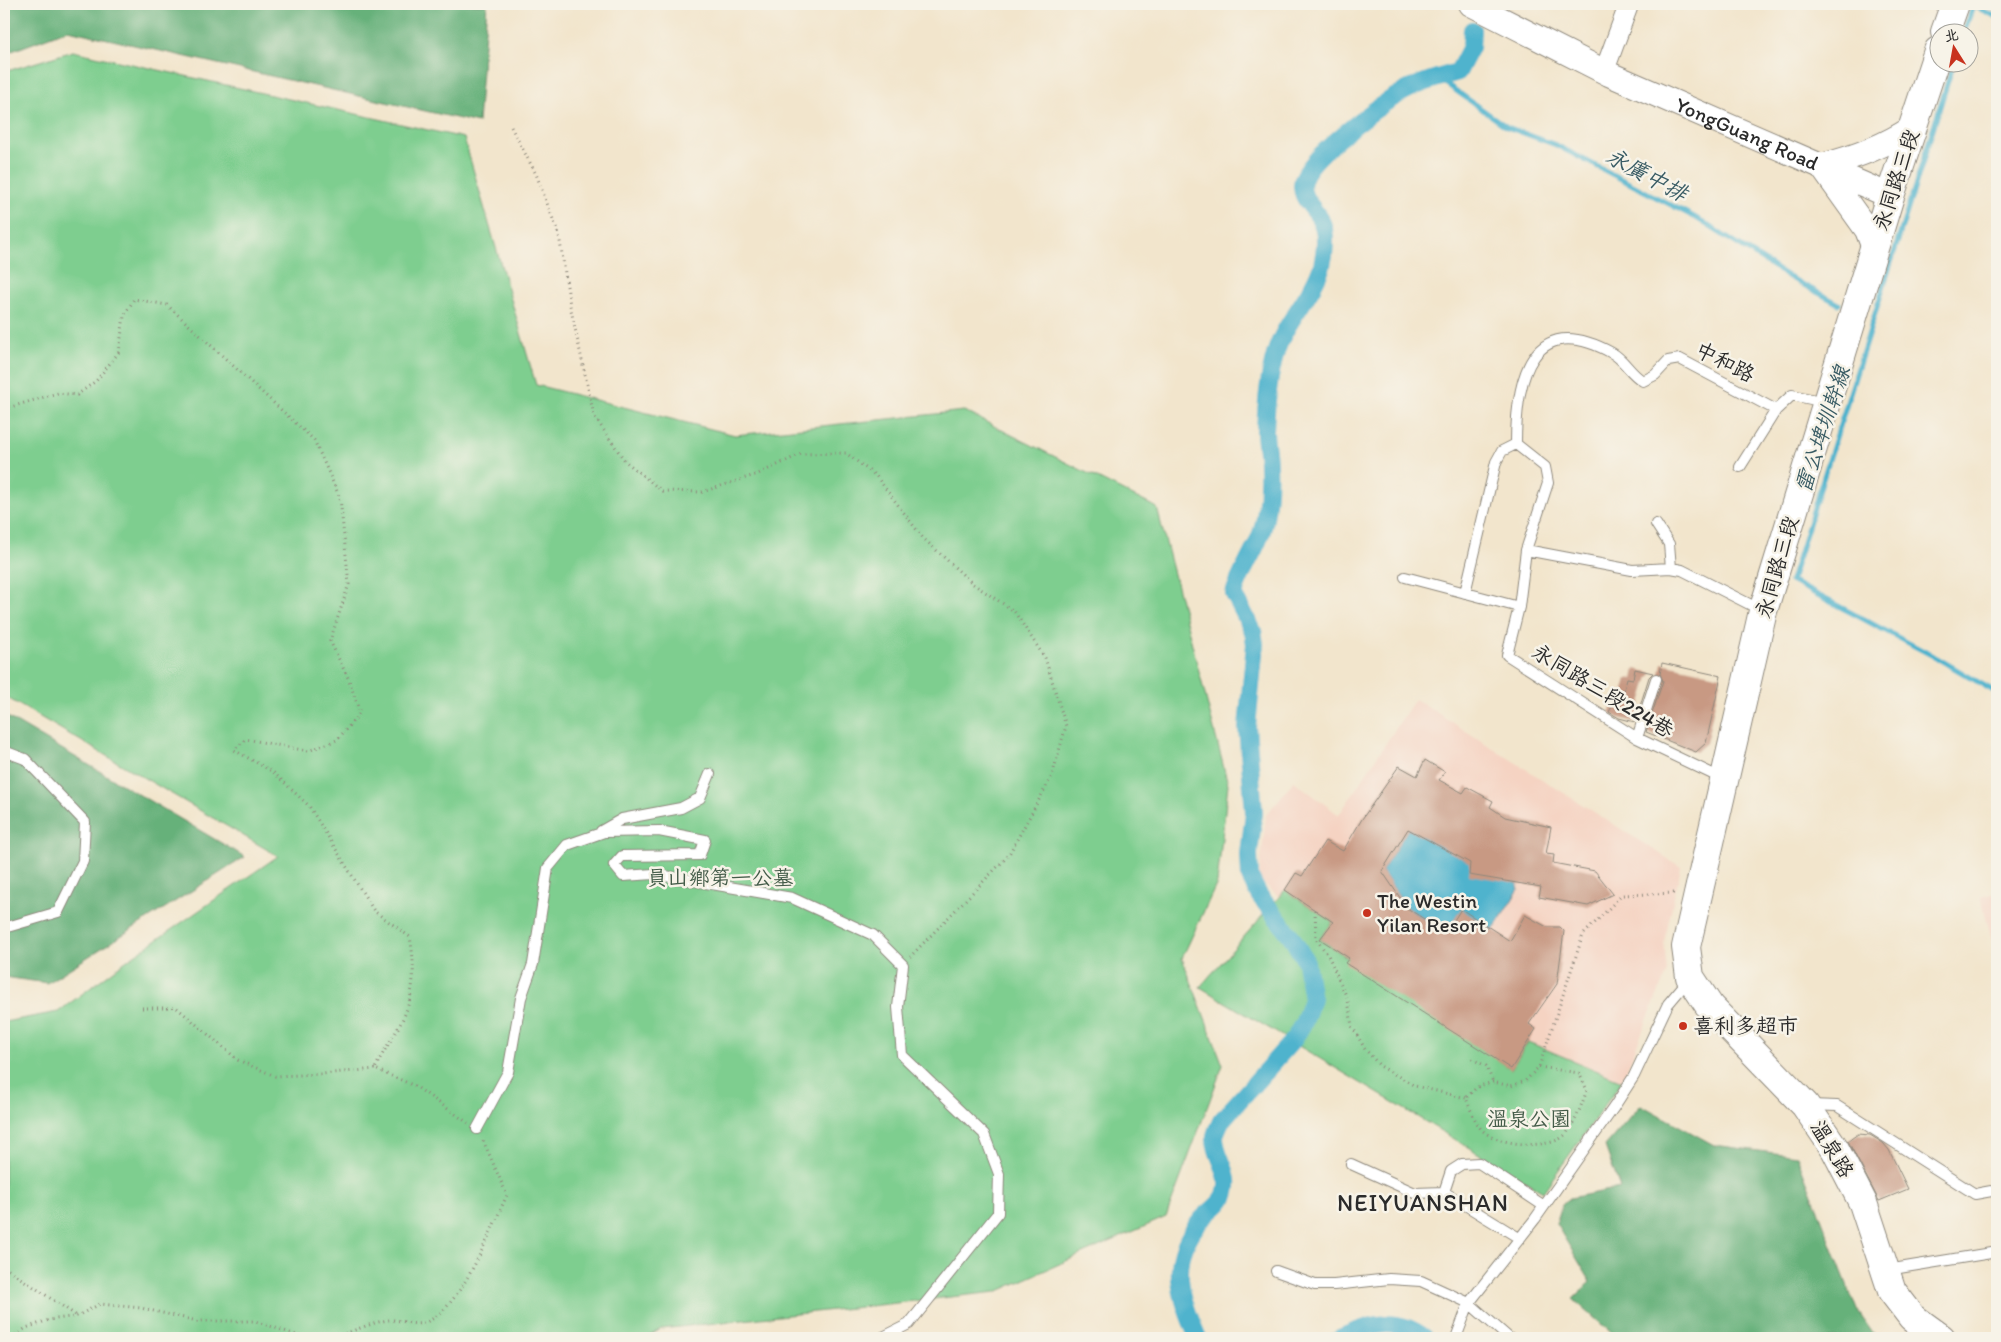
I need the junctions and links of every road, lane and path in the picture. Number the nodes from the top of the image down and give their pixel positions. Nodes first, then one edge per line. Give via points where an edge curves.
1 (1629, 4) edge
2 (1955, 4) edge
3 (1478, 8) edge
4 (1949, 22) edge
5 (1604, 72) junction
6 (1931, 72) edge
7 (511, 127) dead end
8 (1912, 128) junction
9 (1821, 166) junction
10 (1890, 196) junction
11 (1874, 248) junction
12 (1827, 403) junction
13 (4, 408) edge
14 (1776, 410) junction
15 (1516, 444) junction
16 (1740, 468) dead end
17 (1656, 524) dead end
18 (1526, 550) junction
19 (1671, 568) junction
20 (1405, 577) dead end
21 (1465, 593) junction
22 (1519, 607) junction
23 (1763, 611) junction
24 (1656, 678) dead end
25 (1637, 738) junction
26 (4, 751) edge
27 (710, 774) dead end
28 (1724, 779) junction
29 (589, 837) junction
30 (1697, 892) junction
31 (1315, 910) dead end
32 (4, 928) edge
33 (903, 965) junction
34 (1690, 977) junction
35 (142, 1008) dead end
36 (1472, 1059) dead end
37 (1539, 1067) junction
38 (375, 1069) junction
39 (1493, 1082) junction
40 (1466, 1098) junction
41 (1805, 1105) junction
42 (477, 1128) junction
43 (1351, 1164) dead end
44 (1997, 1190) edge
45 (1444, 1192) junction
46 (1544, 1206) junction
47 (1519, 1238) junction
48 (1997, 1252) edge
49 (4, 1266) edge
50 (1884, 1270) junction
51 (1276, 1271) dead end
52 (1470, 1303) junction
53 (77, 1316) junction
54 (11, 1338) edge
55 (305, 1338) edge
56 (331, 1338) edge
57 (881, 1338) edge
58 (1456, 1338) edge
59 (1509, 1338) edge
60 (1941, 1338) edge

1 - 5 street
2 - 4 main road
3 - 5 street, YongGuang Road
5 - 9 street, YongGuang Road
6 - 8 main road, 永同路三段
7 - 33 path via 536,174 559,235 594,416 625,461 662,491 702,492 758,474 801,454 846,453 876,476 923,538 973,584 1014,611 1045,658 1066,726 1052,776 1008,856
8 - 9 street via 1895,140
8 - 10 main road, 永同路三段
9 - 10 street, YongGuang Road
9 - 11 street via 1867,230
10 - 11 main road, 永同路三段
11 - 12 main road, 永同路三段
12 - 14 lane via 1792,395
12 - 23 main road, 永同路三段
13 - 38 path via 58,394 77,395 96,382 119,352 124,316 134,299 167,305 314,440 340,498 349,584 330,641 349,680 360,713 337,740 308,751 246,739 234,750 273,772 309,806 374,910 410,937 414,959 413,983 405,1015
14 - 15 lane, 中和路 via 1680,359 1668,361 1655,375 1643,381 1614,354 1585,341 1560,340 1540,347 1524,376 1516,415
14 - 16 lane
15 - 18 lane via 1545,467 1548,483
15 - 21 lane via 1502,450 1496,462
17 - 19 lane via 1669,544
18 - 19 lane via 1632,570
18 - 22 lane
19 - 23 lane via 1682,570
20 - 21 lane
21 - 22 lane
22 - 25 lane, 永同路三段224巷 via 1507,655
23 - 28 main road, 永同路三段
24 - 25 lane
25 - 28 lane, 永同路三段224巷
26 - 32 lane via 25,759 85,822 83,861 58,912
27 - 29 lane via 700,798 681,808 622,819
28 - 30 main road, 永同路三段
29 - 33 lane via 604,832 659,830 705,840 700,855 622,856 614,865 623,876 654,874 792,898 874,935
29 - 42 lane via 567,845 548,868 534,964 521,998 508,1072
30 - 34 main road, 永同路三段 via 1686,946
30 - 37 path via 1622,895 1583,936
31 - 40 path via 1316,939 1328,955 1348,1000 1352,1026 1365,1049 1380,1066 1415,1086
33 - 57 lane via 898,1007 902,1055 984,1134 999,1174 998,1213 908,1324
34 - 41 main road, 溫泉路 via 1710,1007
34 - 46 lane via 1668,1004 1634,1076
35 - 38 path via 177,1008 238,1060 274,1076
36 - 39 path via 1486,1066
37 - 39 path via 1525,1081 1511,1086
37 - 40 path via 1580,1073 1587,1090 1578,1116 1564,1136 1539,1145 1509,1143 1482,1130
38 - 42 path via 415,1086
39 - 40 path via 1477,1087
41 - 44 lane via 1838,1106 1975,1194
41 - 50 main road, 溫泉路 via 1835,1149 1863,1203
42 - 56 path via 508,1195 480,1258 453,1297 434,1319 421,1324 389,1320
43 - 45 lane via 1414,1193
45 - 46 lane via 1451,1170 1462,1164 1479,1163
45 - 47 lane
46 - 47 lane
47 - 52 lane
48 - 50 lane
49 - 53 path
50 - 60 main road, 溫泉路 via 1892,1291 1912,1317
51 - 52 lane via 1315,1285 1389,1278 1420,1281
52 - 58 lane
52 - 59 lane
53 - 54 path via 49,1320 26,1328
53 - 55 path via 100,1304 141,1308 197,1321 255,1321

